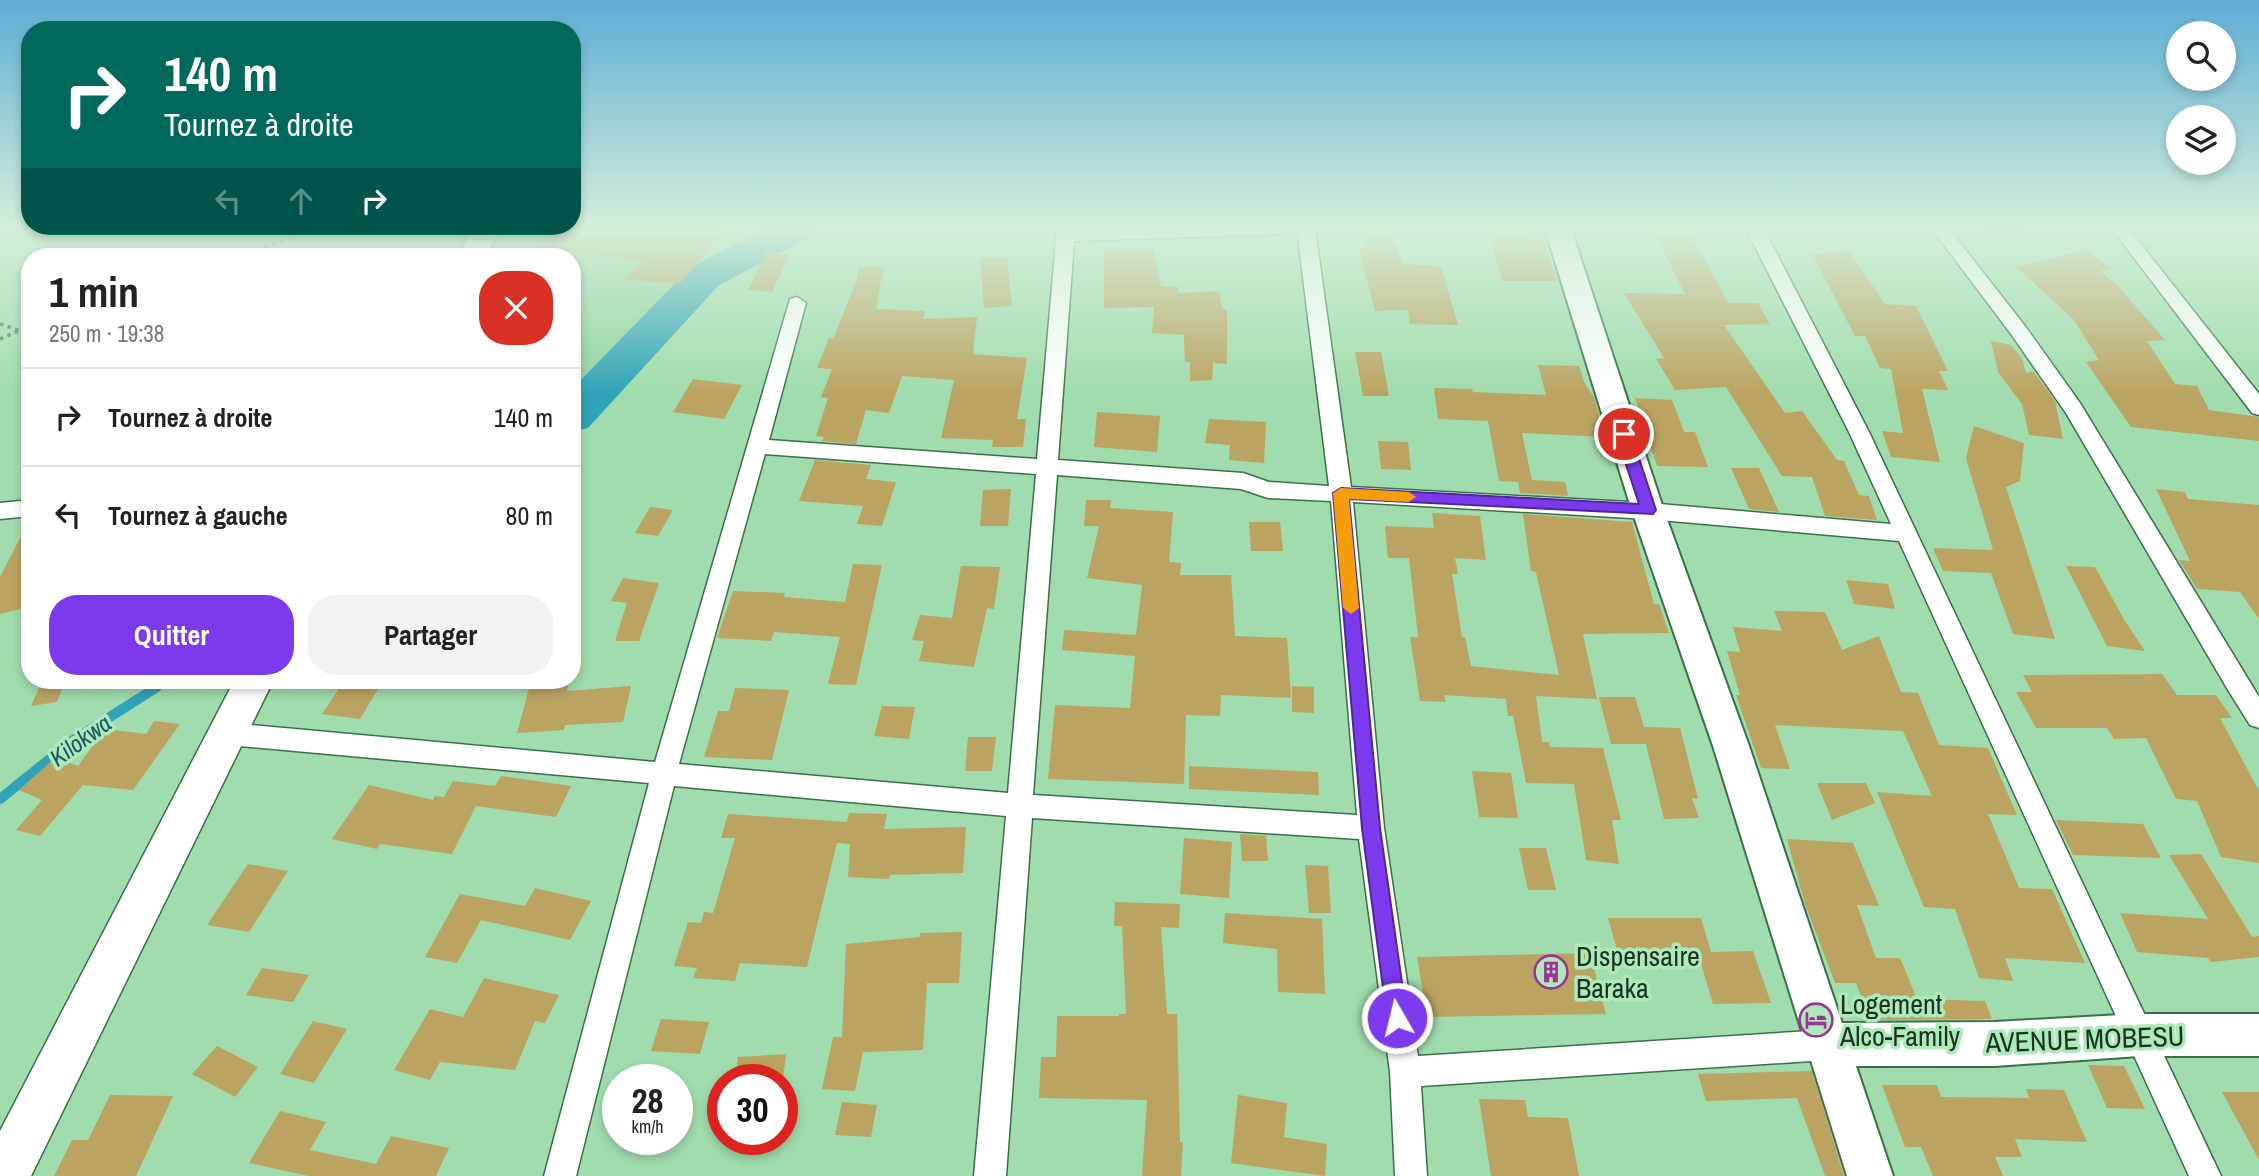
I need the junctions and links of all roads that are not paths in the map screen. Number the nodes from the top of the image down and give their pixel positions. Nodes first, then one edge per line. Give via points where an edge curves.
1 (1062, 284) edge
2 (1313, 284) edge
3 (1576, 284) edge
4 (1783, 284) edge
5 (1983, 284) edge
6 (2163, 284) edge
7 (797, 303) dead end
8 (2259, 408) edge
9 (756, 446) junction
10 (1049, 466) junction
11 (1341, 493) junction
12 (21, 509) edge
13 (1648, 510) junction
14 (0, 512) edge
15 (1907, 534) junction
16 (250, 689) edge
17 (2259, 718) edge
18 (228, 734) junction
19 (664, 773) junction
20 (1021, 806) junction
21 (1371, 828) junction
22 (2139, 1035) junction
23 (2259, 1035) edge
24 (1827, 1045) junction
25 (1405, 1072) junction
26 (4, 1176) edge
27 (559, 1176) edge
28 (990, 1176) edge
29 (1411, 1176) edge
30 (1870, 1176) edge
31 (2205, 1176) edge

1 - 10 street
2 - 11 street
3 - 13 street
4 - 15 street
5 - 17 street via 2091,435
6 - 8 street
7 - 9 street
9 - 10 street
9 - 19 street
10 - 11 street via 1243,481 1268,490
10 - 20 street
11 - 13 street
11 - 21 street
12 - 14 street
13 - 15 street
13 - 24 street via 1731,746
15 - 22 street
16 - 18 main road
18 - 19 street
18 - 26 main road
19 - 20 street
19 - 27 street
20 - 21 street
20 - 28 street
21 - 25 street
22 - 23 street, AVENUE MOBESU
22 - 24 street, AVENUE MOBESU via 1995,1044
22 - 31 street
24 - 25 street
24 - 30 street
25 - 29 street

